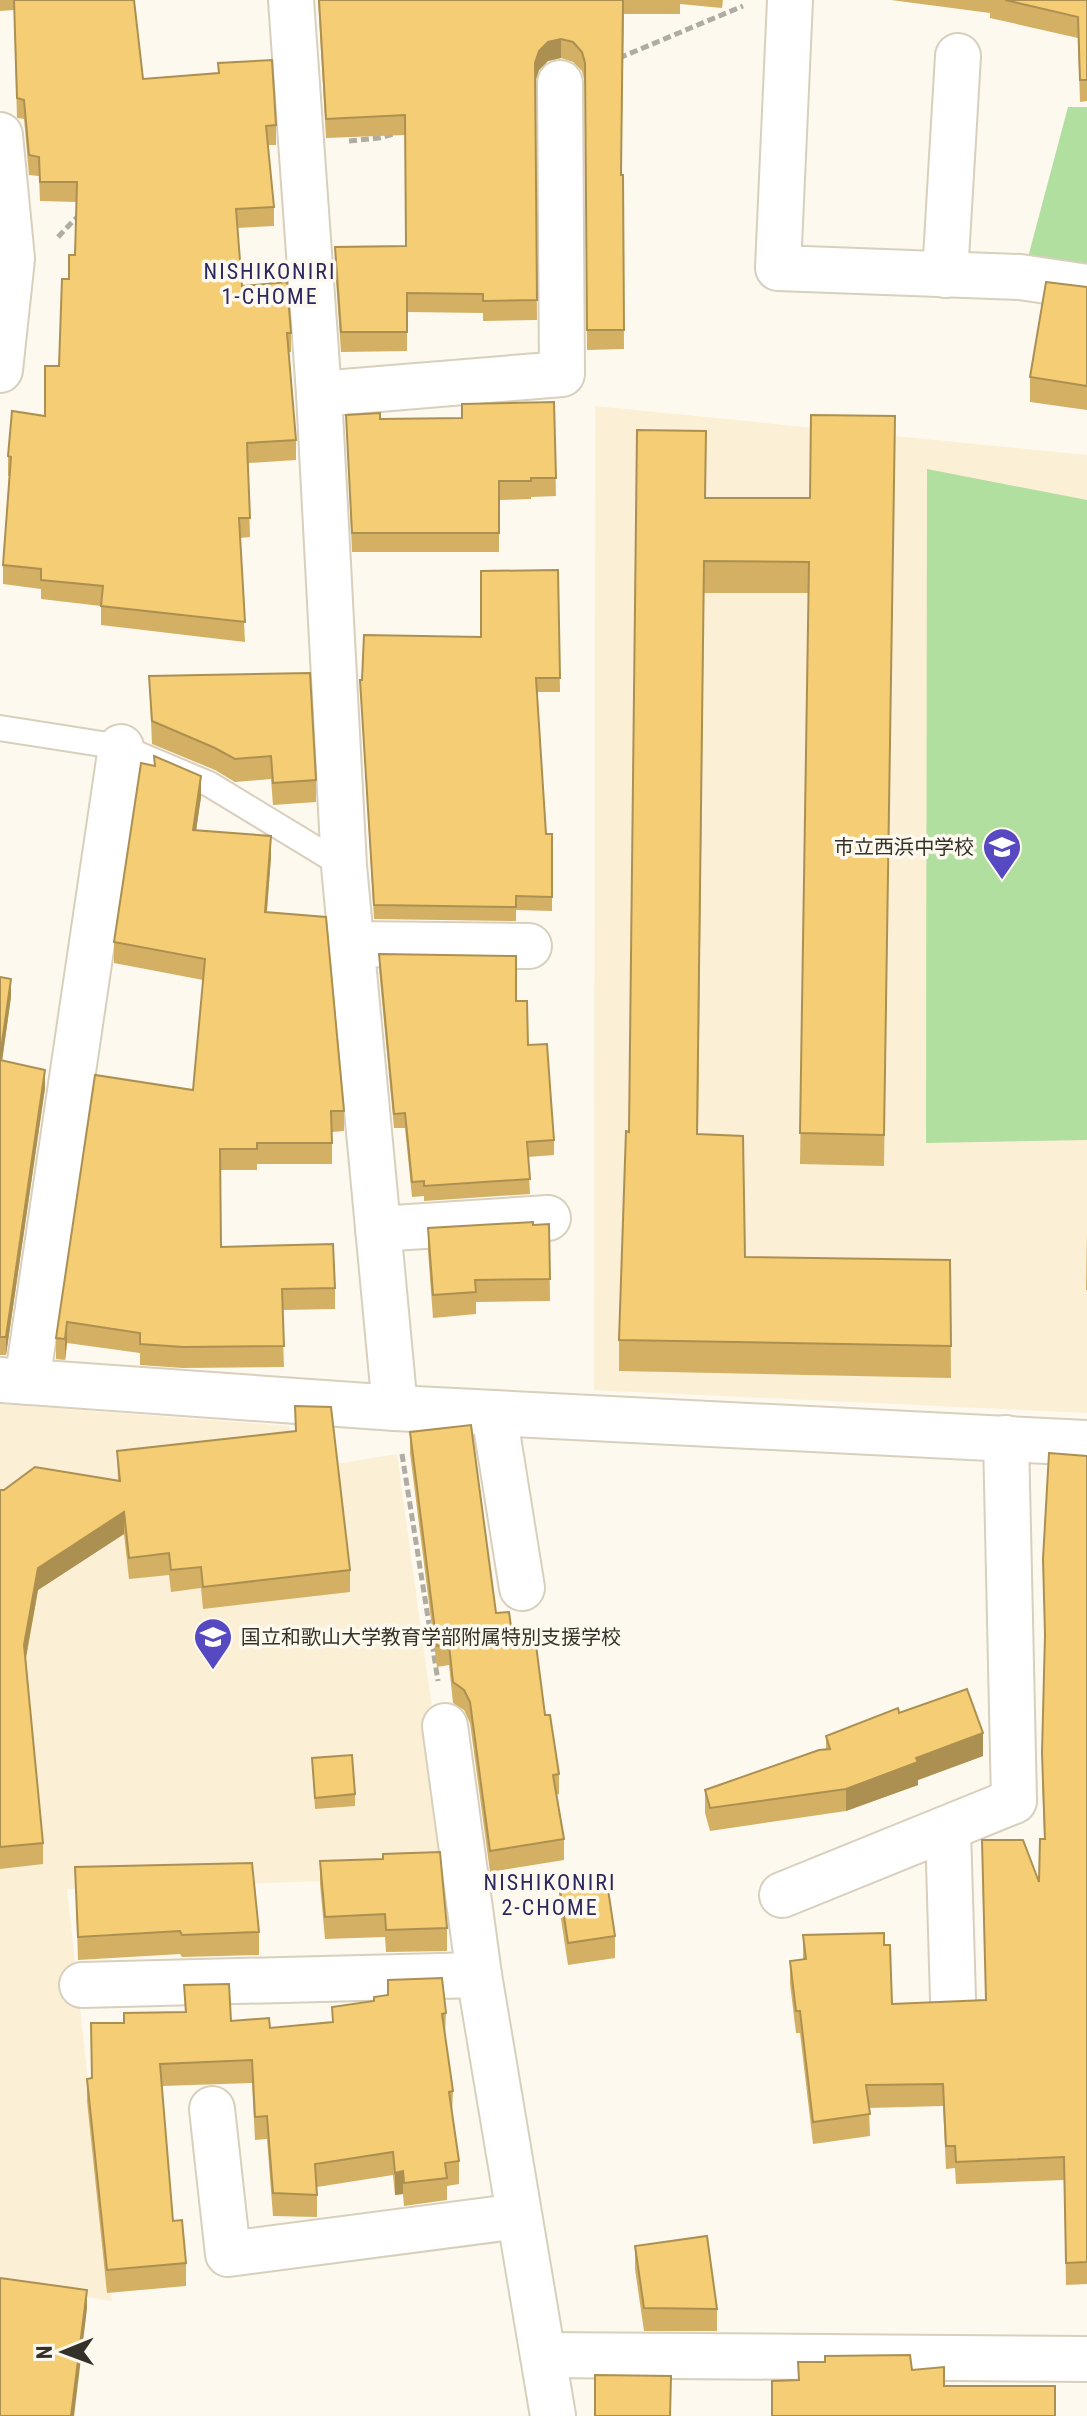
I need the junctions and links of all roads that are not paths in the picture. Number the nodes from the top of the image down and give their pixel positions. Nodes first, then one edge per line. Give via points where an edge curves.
1 (291, 0) edge
2 (790, 0) edge
3 (958, 56) dead end
4 (560, 83) dead end
5 (0, 135) edge
6 (945, 275) junction
7 (1087, 287) edge
8 (0, 370) edge
9 (319, 394) junction
10 (0, 728) edge
11 (121, 747) junction
12 (344, 866) junction
13 (351, 944) junction
14 (529, 946) dead end
15 (548, 1218) dead end
16 (378, 1229) junction
17 (13, 1381) edge
18 (395, 1408) junction
19 (494, 1413) junction
20 (1016, 1429) junction
21 (1087, 1443) edge
22 (522, 1588) dead end
23 (445, 1726) road end
24 (948, 1829) junction
25 (782, 1895) dead end
26 (479, 1975) junction
27 (82, 1985) dead end
28 (953, 1999) edge
29 (212, 2109) dead end
30 (519, 2216) junction
31 (543, 2355) junction
32 (1087, 2359) edge
33 (553, 2416) edge

1 - 9 street
2 - 6 street via 778,268
3 - 6 street
4 - 9 street via 562,374
5 - 8 street via 12,259
6 - 7 street via 1020,277
9 - 12 street
10 - 11 lane
11 - 12 lane via 209,784
11 - 17 street
12 - 13 street
13 - 14 street
13 - 16 street
15 - 16 street
16 - 18 street
17 - 18 street
18 - 19 street
19 - 20 street
19 - 22 street
20 - 21 street
20 - 24 street via 1014,1801
23 - 26 street
24 - 25 street
24 - 28 street
26 - 27 street
26 - 30 street
29 - 30 street via 228,2254
30 - 31 street
31 - 32 street
31 - 33 street

